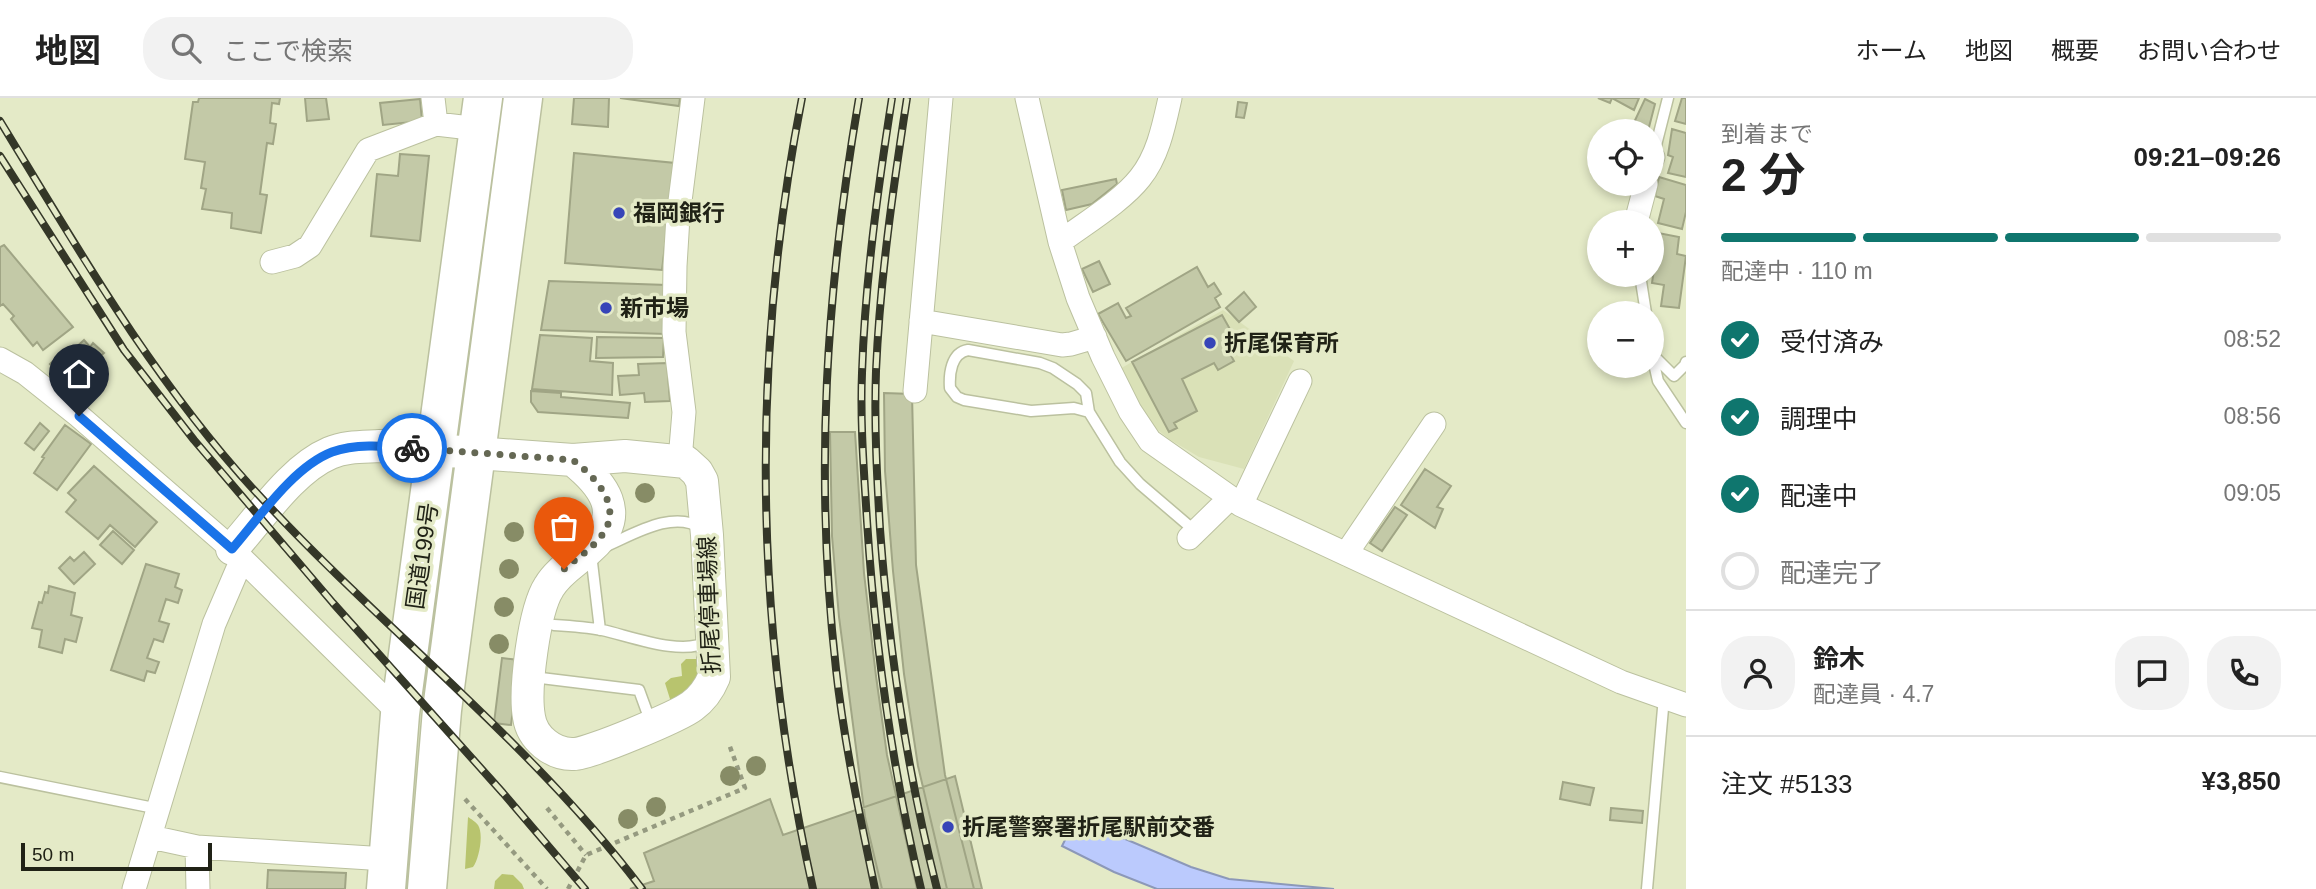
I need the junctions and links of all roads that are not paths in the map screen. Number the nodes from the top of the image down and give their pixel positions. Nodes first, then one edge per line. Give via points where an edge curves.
1 (433, 98) edge
2 (523, 98) edge
3 (693, 98) edge
4 (941, 98) edge
5 (1027, 98) edge
6 (1170, 98) edge
7 (1668, 98) edge
8 (481, 114) edge
9 (1662, 119) edge
10 (436, 124) junction
11 (1060, 242) junction
12 (272, 262) dead end
13 (921, 321) junction
14 (1095, 337) junction
15 (0, 359) edge
16 (1686, 362) edge
17 (1664, 366) edge
18 (1657, 378) edge
19 (1300, 381) dead end
20 (915, 391) dead end
21 (1089, 412) junction
22 (1686, 423) edge
23 (1434, 424) dead end
24 (437, 450) junction
25 (476, 453) junction
26 (573, 460) junction
27 (680, 460) junction
28 (1235, 502) junction
29 (1192, 534) joint
30 (707, 535) junction
31 (591, 548) junction
32 (237, 554) junction
33 (1346, 554) junction
34 (554, 625) dead end
35 (600, 630) junction
36 (713, 635) junction
37 (529, 684) junction
38 (1664, 696) junction
39 (1686, 705) edge
40 (400, 713) junction
41 (652, 725) junction
42 (0, 777) edge
43 (159, 809) junction
44 (151, 837) junction
45 (197, 846) junction
46 (386, 874) edge
47 (134, 889) edge
48 (198, 889) edge
49 (427, 889) edge
50 (1647, 889) edge

1 - 10 street
2 - 25 highway, 国道199号
3 - 27 street via 675,266 674,332 684,412
4 - 13 street
5 - 11 street
6 - 11 street via 1161,138 1141,178
7 - 9 lane
8 - 10 street
8 - 24 highway, 国道199号
10 - 12 street via 368,150 310,246
11 - 14 street
13 - 14 street via 1062,345
13 - 20 street
14 - 28 street via 1130,411 1150,441
15 - 32 street via 79,416
16 - 17 lane via 1674,376
18 - 22 lane
19 - 28 street
21 - 21 lane via 1074,408 1031,411 964,400 950,388 954,359 968,350 1040,363 1077,384 1086,393
21 - 29 lane via 1129,474
23 - 33 street
24 - 25 main road
24 - 32 main road via 380,446 332,452 297,475
24 - 40 highway, 国道199号
25 - 26 main road
25 - 49 highway, 国道199号 via 442,710
26 - 27 main road via 625,456
26 - 31 main road, 折尾停車場線 via 596,480 608,504 606,530
27 - 30 main road, 折尾停車場線 via 692,466 702,481
28 - 29 street
28 - 33 street
30 - 31 lane via 697,525 666,523
30 - 36 main road, 折尾停車場線
31 - 35 lane
31 - 37 main road, 折尾停車場線 via 564,569 543,597
32 - 40 street
32 - 43 street
33 - 38 street via 1621,682
34 - 35 lane
35 - 36 lane via 696,647
36 - 41 main road, 折尾停車場線 via 714,677 706,694 692,707
37 - 41 lane via 541,678 639,690
37 - 41 main road, 折尾停車場線 via 530,723 541,740 566,754 586,752
38 - 39 street
38 - 50 lane
40 - 46 highway, 国道199号
42 - 43 lane
43 - 44 street
44 - 45 street
44 - 47 street
45 - 46 street
45 - 48 street

